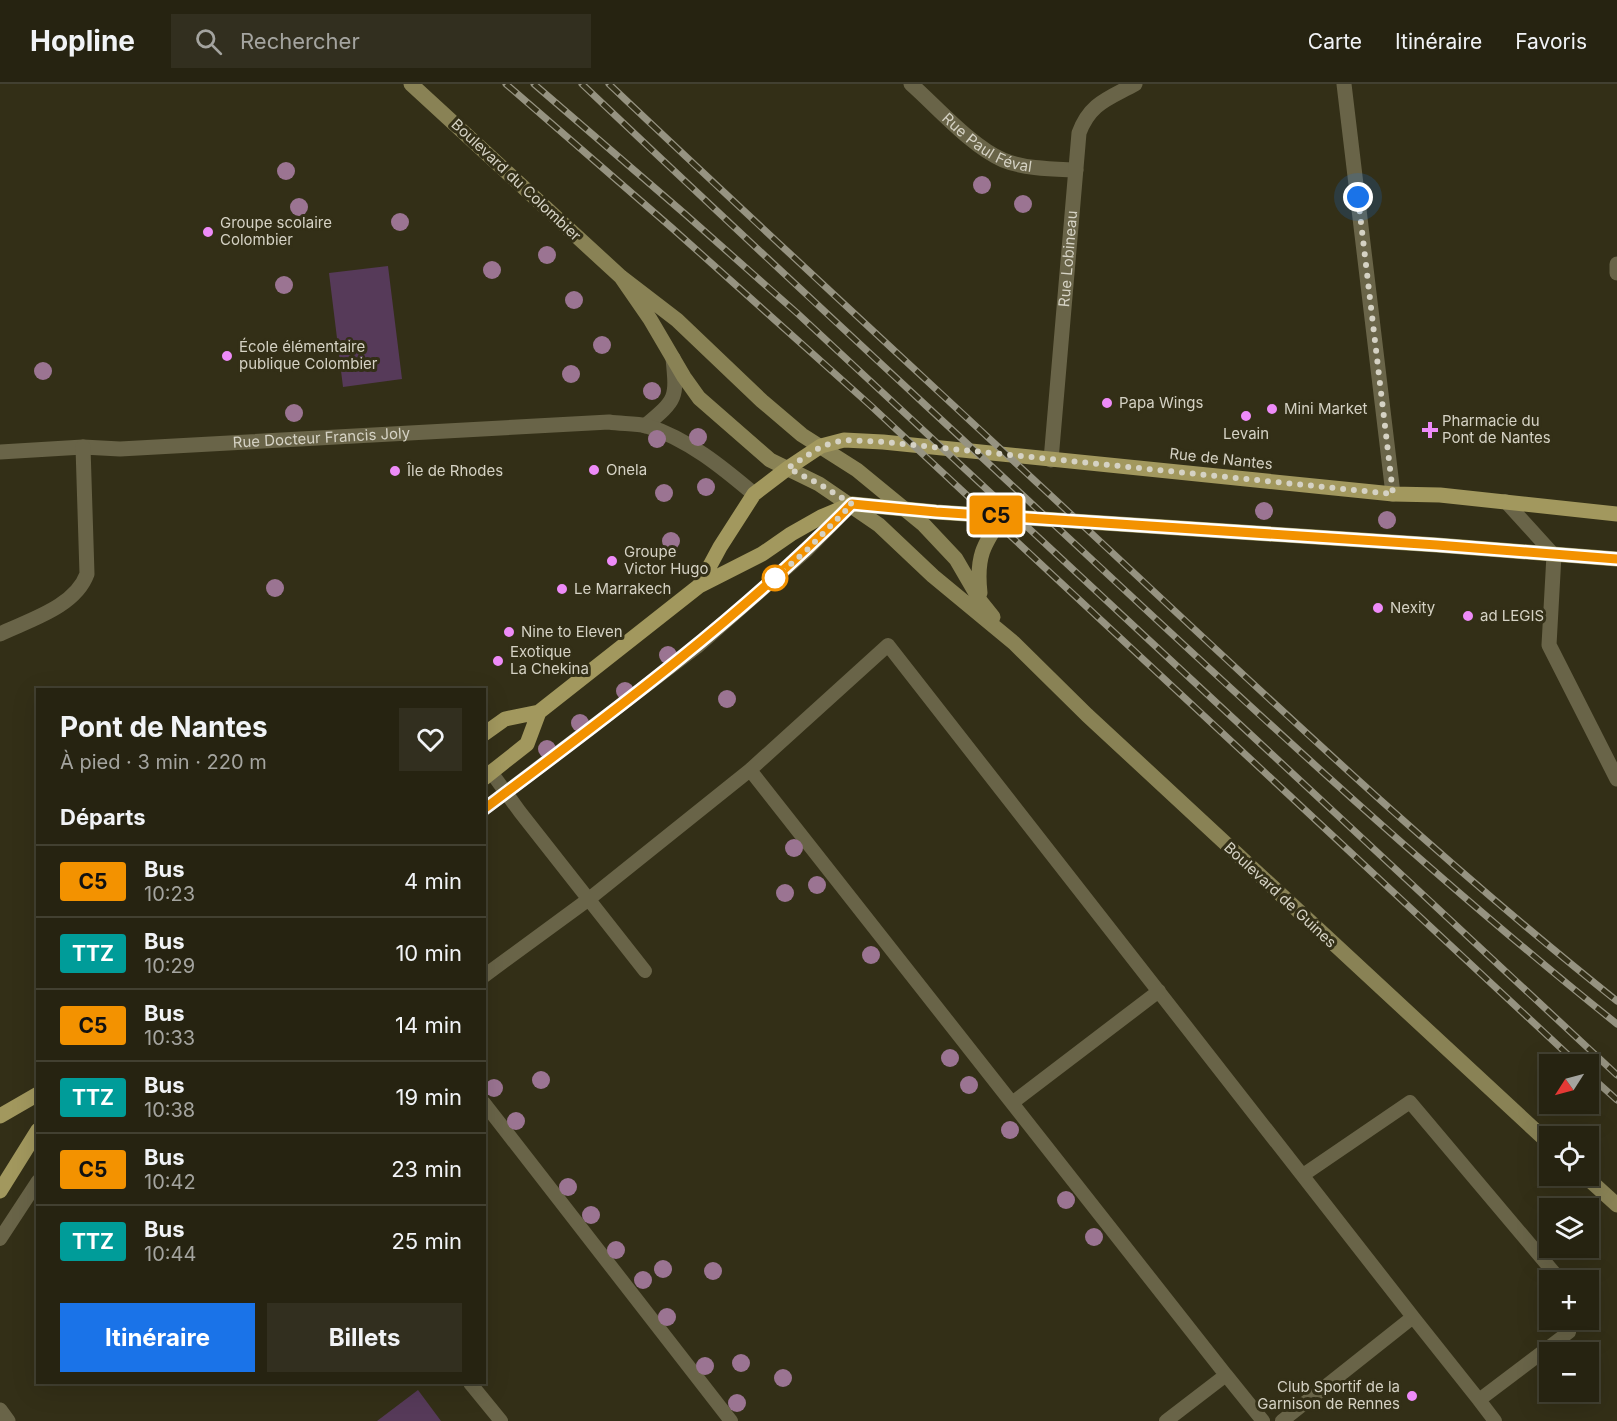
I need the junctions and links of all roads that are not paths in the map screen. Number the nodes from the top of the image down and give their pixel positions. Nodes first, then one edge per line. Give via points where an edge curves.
1 (411, 84) edge
2 (911, 84) edge
3 (1135, 84) edge
4 (1344, 84) edge
5 (1076, 170) junction
6 (1617, 264) edge
7 (1617, 273) edge
8 (621, 277) junction
9 (673, 358) junction
10 (645, 426) junction
11 (822, 446) junction
12 (83, 447) junction
13 (0, 452) edge
14 (1051, 460) junction
15 (788, 468) junction
16 (754, 494) junction
17 (1393, 494) junction
18 (1505, 501) junction
19 (852, 504) junction
20 (905, 509) junction
21 (1617, 514) edge
22 (1003, 516) junction
23 (1554, 555) junction
24 (1617, 559) edge
25 (699, 586) junction
26 (981, 602) junction
27 (0, 634) edge
28 (1014, 643) junction
29 (539, 712) junction
30 (486, 733) edge
31 (750, 770) junction
32 (488, 775) edge
33 (1617, 779) edge
34 (507, 792) junction
35 (486, 808) edge
36 (589, 899) junction
37 (645, 971) dead end
38 (486, 975) edge
39 (1159, 991) junction
40 (36, 1095) edge
41 (1012, 1102) junction
42 (486, 1106) edge
43 (0, 1116) edge
44 (36, 1133) edge
45 (1539, 1134) edge
46 (1303, 1175) junction
47 (36, 1184) edge
48 (1596, 1186) edge
49 (0, 1191) edge
50 (1617, 1205) edge
51 (0, 1239) edge
52 (1552, 1270) edge
53 (1413, 1317) junction
54 (1569, 1330) edge
55 (1226, 1375) junction
56 (471, 1384) edge
57 (1479, 1400) junction
58 (0, 1410) edge
59 (8, 1421) edge
60 (501, 1421) edge
61 (731, 1421) edge
62 (1166, 1421) edge
63 (1263, 1421) edge
64 (1282, 1421) edge
65 (1495, 1421) edge

1 - 8 street, Boulevard du Colombier
2 - 5 street, Rue Paul Féval via 983,149 1004,160 1025,166
3 - 5 street, Rue Lobineau via 1099,103 1085,117 1079,134
4 - 17 street
5 - 14 street, Rue Lobineau
6 - 7 street
8 - 9 street, Boulevard du Colombier
8 - 11 street, Boulevard du Colombier via 677,320 779,416
9 - 10 street via 676,388 672,399
9 - 15 street, Boulevard du Colombier via 699,398 761,453
10 - 12 street, Rue Docteur Francis Joly via 609,422 120,449
10 - 16 street, Rue Docteur Francis Joly via 699,452
11 - 14 main road, Rue de Nantes via 844,440 862,441
11 - 15 main road
11 - 20 street, Boulevard du Colombier
12 - 13 street, Rue Docteur Francis Joly
12 - 27 street via 87,574 83,585 64,603
14 - 17 main road, Rue de Nantes
15 - 16 main road
15 - 19 street, Boulevard du Colombier
16 - 25 main road
17 - 18 main road, Rue de Nantes
18 - 21 main road, Rue de Nantes
18 - 23 lane
19 - 20 main road
19 - 25 main road via 821,517 762,554
19 - 28 street, Boulevard de Guines
19 - 34 lane via 806,551 696,647
20 - 22 main road
20 - 26 street, Boulevard de Guines via 956,560
22 - 23 main road
22 - 26 street via 978,564
23 - 24 main road
23 - 33 street via 1549,645
25 - 29 main road
26 - 28 street, Boulevard de Guines
28 - 45 street, Boulevard de Guines
29 - 30 main road via 505,719
29 - 32 main road via 526,744
31 - 36 lane
31 - 39 lane via 888,645
31 - 41 lane
32 - 34 lane
34 - 35 lane
34 - 36 lane
36 - 37 lane
36 - 38 lane
39 - 41 lane
39 - 46 lane
40 - 43 main road
41 - 55 lane
42 - 61 lane
44 - 49 main road
46 - 52 lane via 1410,1102
46 - 53 lane
47 - 51 lane
48 - 50 street
53 - 57 lane
53 - 64 lane
54 - 57 lane
55 - 62 lane
55 - 63 lane
56 - 60 lane
57 - 65 lane
58 - 59 street

